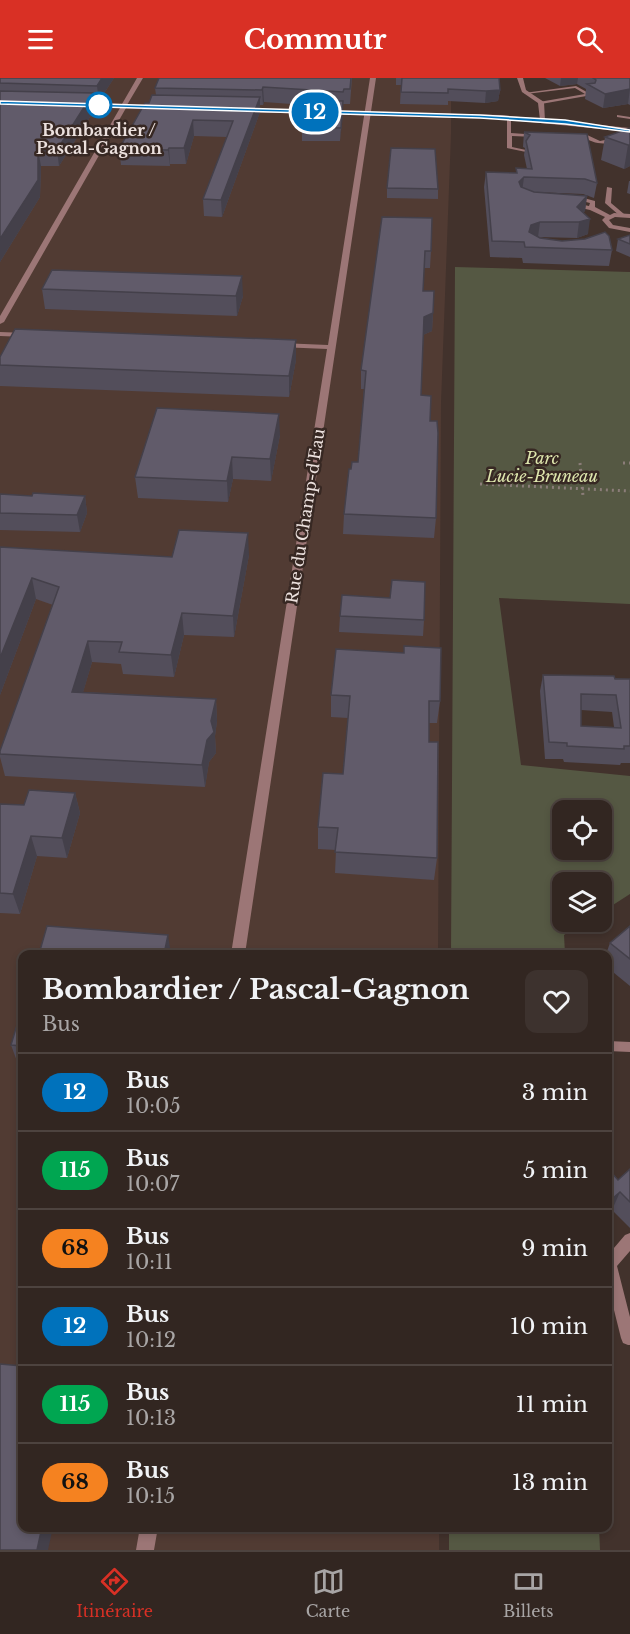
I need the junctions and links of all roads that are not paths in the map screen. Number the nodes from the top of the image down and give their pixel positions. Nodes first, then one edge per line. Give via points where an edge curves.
1 (140, 78) edge
2 (373, 78) edge
3 (520, 78) edge
4 (526, 93) junction
5 (541, 103) junction
6 (73, 105) edge
7 (124, 106) junction
8 (168, 107) edge
9 (236, 109) edge
10 (368, 113) junction
11 (619, 116) dead end
12 (509, 118) junction
13 (630, 118) edge
14 (543, 120) junction
15 (594, 126) junction
16 (628, 130) edge
17 (509, 134) junction
18 (543, 135) edge
19 (578, 136) edge
20 (585, 136) junction
21 (524, 151) edge
22 (609, 188) dead end
23 (561, 200) edge
24 (626, 215) edge
25 (609, 217) junction
26 (615, 229) junction
27 (630, 230) edge
28 (606, 236) edge
29 (0, 322) edge
30 (0, 334) edge
31 (39, 335) edge
32 (273, 345) edge
33 (332, 347) junction
34 (239, 950) edge
35 (612, 1046) edge
36 (630, 1047) edge
37 (630, 1240) edge
38 (612, 1261) edge
39 (612, 1275) edge
40 (629, 1340) edge
41 (148, 1532) edge
42 (145, 1550) edge

1 - 7 street
2 - 10 street, Rue du Champ-d'Eau
3 - 4 street
4 - 5 street
4 - 5 lane via 576,87 590,95
5 - 14 street
6 - 7 street
7 - 8 street
7 - 29 street
9 - 10 street
10 - 12 street
10 - 33 street, Rue du Champ-d'Eau
11 - 13 lane
12 - 14 street
12 - 17 lane
14 - 15 street
15 - 16 street
15 - 20 lane
16 - 20 lane via 608,142 594,142
17 - 18 lane
17 - 21 lane via 510,148
19 - 20 lane
22 - 24 lane via 608,202
23 - 25 street via 589,199 592,208
24 - 25 street
25 - 26 street via 605,223
26 - 27 street
26 - 28 street
30 - 31 street
32 - 33 street
33 - 34 street, Rue du Champ-d'Eau
35 - 36 lane
37 - 38 lane
39 - 40 lane
41 - 42 street

